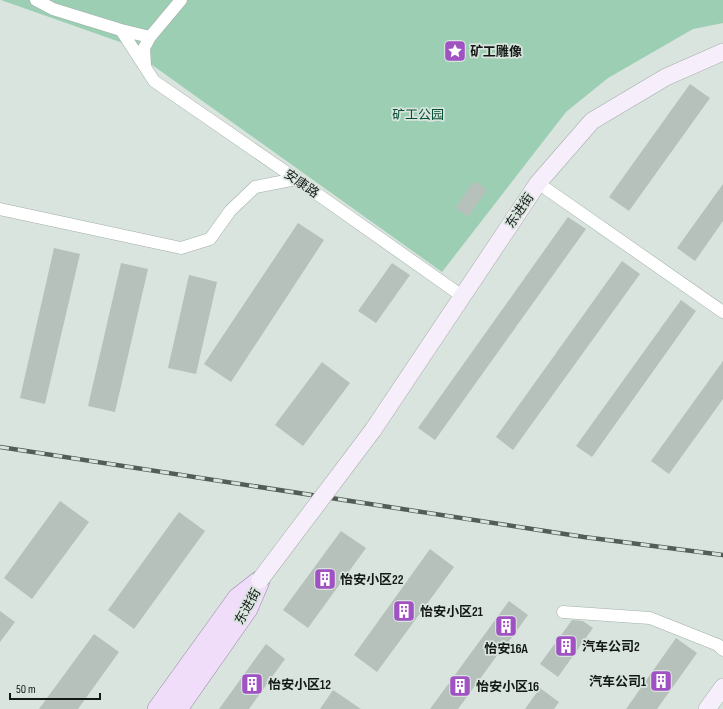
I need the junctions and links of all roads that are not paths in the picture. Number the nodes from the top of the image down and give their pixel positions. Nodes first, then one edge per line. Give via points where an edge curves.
1 (36, 0) edge
2 (181, 0) edge
3 (121, 30) junction
4 (150, 37) junction
5 (723, 52) edge
6 (145, 67) junction
7 (296, 179) junction
8 (538, 183) junction
9 (0, 209) edge
10 (462, 296) junction
11 (723, 312) edge
12 (260, 580) junction
13 (563, 612) dead end
14 (723, 650) edge
15 (723, 687) edge
16 (157, 709) edge
17 (178, 709) edge
18 (707, 709) edge

1 - 3 street via 53,9
2 - 4 street
3 - 4 street
3 - 6 street, 安康路
4 - 6 street via 144,48
5 - 8 main road, 东进街 via 666,77 592,121
6 - 7 street, 安康路 via 154,81
7 - 9 street via 255,187 230,211 210,239 181,248
7 - 10 street, 安康路
8 - 10 main road, 东进街
8 - 11 street
10 - 12 main road, 东进街, bridge via 373,430
12 - 16 main road, 东进街 via 237,598
12 - 17 main road, 东进街 via 248,609
13 - 14 street via 650,618 718,645
15 - 18 main road

